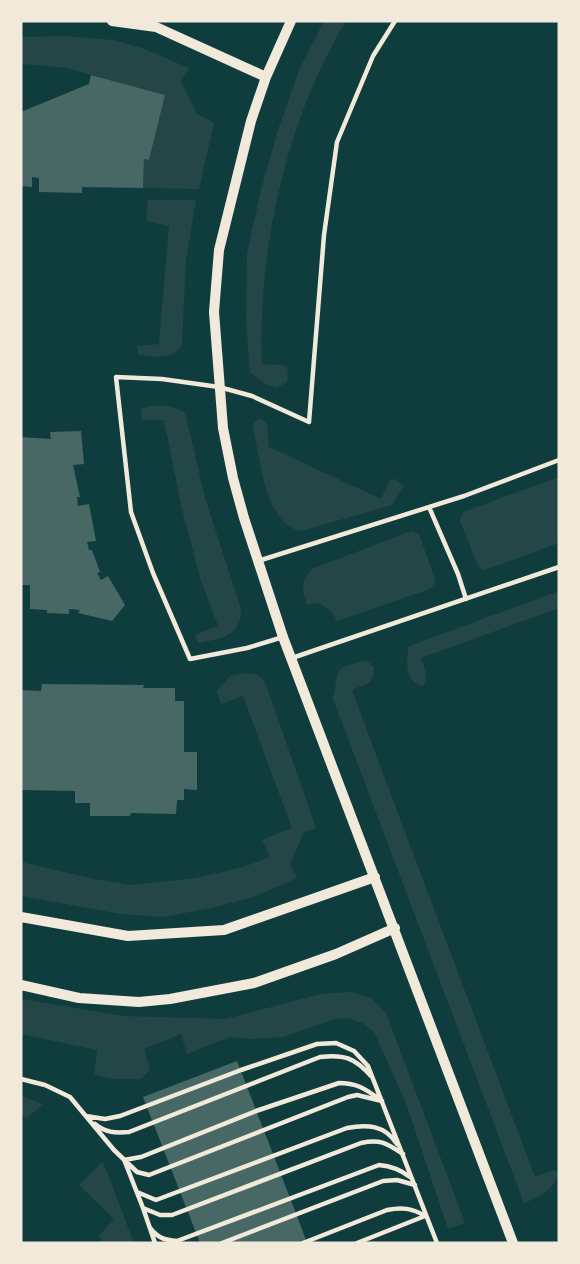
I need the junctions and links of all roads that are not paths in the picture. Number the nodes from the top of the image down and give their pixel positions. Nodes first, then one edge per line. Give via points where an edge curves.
1 (112, 21) edge
2 (291, 21) edge
3 (395, 21) edge
4 (266, 77) junction
5 (219, 387) junction
6 (559, 460) edge
7 (429, 507) junction
8 (258, 561) junction
9 (559, 567) edge
10 (466, 599) junction
11 (283, 636) junction
12 (292, 658) junction
13 (375, 878) junction
14 (21, 916) edge
15 (395, 928) junction
16 (21, 985) edge
17 (21, 1079) edge
18 (373, 1079) junction
19 (382, 1101) junction
20 (86, 1116) junction
21 (404, 1154) junction
22 (124, 1160) junction
23 (412, 1179) junction
24 (415, 1185) junction
25 (137, 1192) junction
26 (143, 1208) junction
27 (425, 1216) junction
28 (150, 1228) junction
29 (155, 1242) edge
30 (222, 1243) edge
31 (303, 1243) edge
32 (357, 1243) edge
33 (437, 1243) edge
34 (513, 1243) edge

1 - 4 street via 156,27
2 - 4 street
3 - 5 lane via 373,56 337,142 324,235 309,422 252,396
4 - 5 street via 219,250 214,312
5 - 8 street via 233,478
5 - 11 lane via 162,379 116,378 131,512 190,659 247,648
6 - 7 lane
7 - 8 lane
7 - 10 lane
8 - 11 street
9 - 10 lane
10 - 12 lane
11 - 12 street
12 - 13 street
13 - 14 street via 224,930 128,936
13 - 15 street
15 - 16 street via 254,983 170,999 139,1002 79,998
15 - 34 street
17 - 20 lane via 70,1097
18 - 19 lane
18 - 20 lane via 352,1059 320,1057 129,1132 104,1131
18 - 20 lane via 368,1066 354,1051 336,1042 317,1044 120,1116
19 - 21 lane
19 - 22 lane via 360,1085 339,1083
19 - 22 lane via 357,1095 348,1097 149,1175 137,1172
20 - 22 lane
21 - 23 lane
21 - 25 lane via 389,1134 376,1126 364,1125 156,1200
21 - 26 lane via 384,1141 361,1143 171,1215
22 - 25 lane
23 - 24 lane
23 - 28 lane via 379,1165 177,1241 158,1237
24 - 27 lane
24 - 30 lane via 383,1181
25 - 26 lane
26 - 28 lane
27 - 31 lane via 414,1209 387,1210
27 - 32 lane
27 - 33 lane
28 - 29 lane

